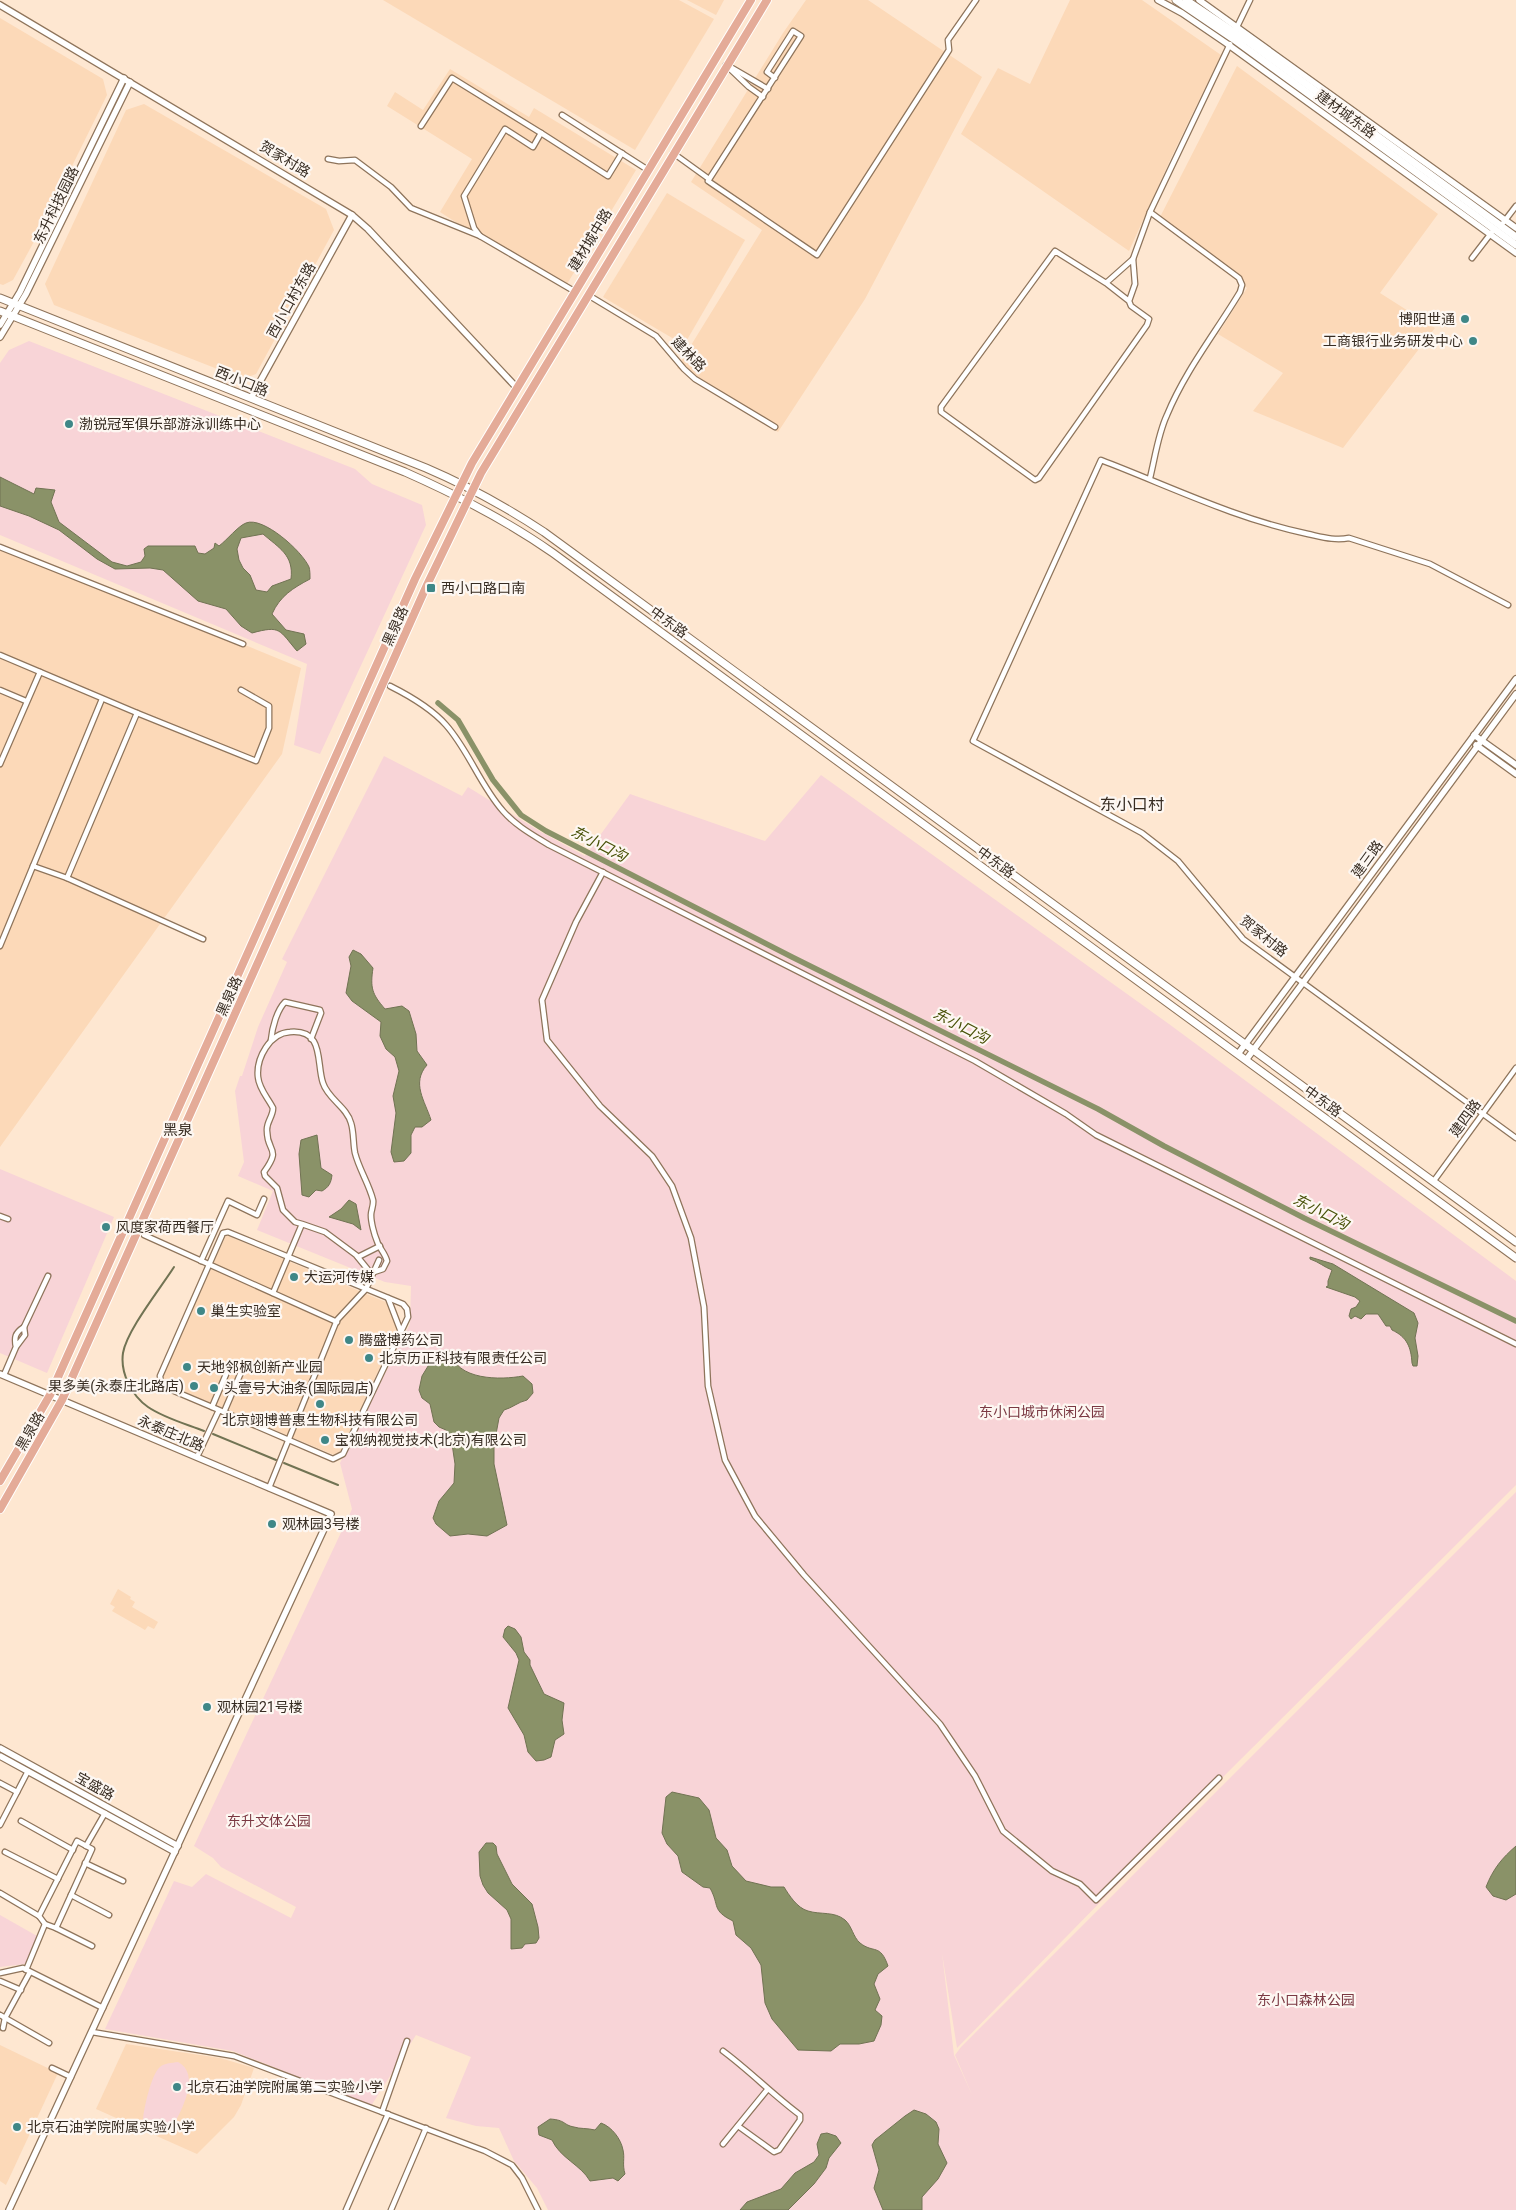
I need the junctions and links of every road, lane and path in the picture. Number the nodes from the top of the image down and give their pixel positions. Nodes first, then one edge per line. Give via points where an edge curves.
1 (751, 0) edge
2 (767, 0) edge
3 (976, 0) edge
4 (1158, 0) edge
5 (1176, 0) edge
6 (1186, 0) edge
7 (1199, 0) edge
8 (1250, 0) edge
9 (0, 5) edge
10 (1234, 35) junction
11 (726, 65) junction
12 (124, 78) junction
13 (775, 78) junction
14 (130, 82) junction
15 (768, 89) junction
16 (763, 97) junction
17 (562, 116) dead end
18 (421, 126) dead end
19 (541, 133) junction
20 (622, 153) junction
21 (673, 153) junction
22 (655, 157) junction
23 (328, 159) dead end
24 (666, 164) junction
25 (646, 173) junction
26 (709, 179) junction
27 (655, 184) junction
28 (1516, 206) edge
29 (1150, 212) junction
30 (352, 215) junction
31 (1498, 227) junction
32 (1516, 228) edge
33 (480, 236) junction
34 (1516, 236) edge
35 (1516, 245) edge
36 (1516, 254) edge
37 (1472, 258) dead end
38 (1133, 259) junction
39 (1106, 283) junction
40 (574, 291) junction
41 (587, 295) junction
42 (0, 298) edge
43 (1129, 301) junction
44 (17, 305) junction
45 (7, 314) edge
46 (0, 325) edge
47 (0, 337) edge
48 (516, 387) junction
49 (251, 398) junction
50 (775, 427) dead end
51 (1150, 478) junction
52 (461, 483) junction
53 (473, 489) junction
54 (455, 495) junction
55 (467, 501) junction
56 (0, 547) edge
57 (1508, 605) dead end
58 (243, 644) dead end
59 (0, 655) edge
60 (40, 672) junction
61 (1516, 679) edge
62 (390, 686) dead end
63 (0, 690) edge
64 (241, 690) dead end
65 (1516, 694) edge
66 (102, 699) junction
67 (26, 701) junction
68 (137, 713) junction
69 (1472, 738) junction
70 (1480, 743) junction
71 (0, 764) edge
72 (1516, 765) edge
73 (1516, 774) edge
74 (33, 866) junction
75 (604, 872) junction
76 (67, 878) junction
77 (203, 939) dead end
78 (0, 946) edge
79 (1296, 977) junction
80 (1303, 982) junction
81 (311, 1039) junction
82 (271, 1041) junction
83 (1246, 1045) junction
84 (1253, 1050) junction
85 (1238, 1054) junction
86 (1246, 1060) junction
87 (1516, 1068) edge
88 (1483, 1113) junction
89 (1516, 1138) edge
90 (1433, 1182) junction
91 (264, 1199) dead end
92 (0, 1216) edge
93 (8, 1219) dead end
94 (302, 1224) junction
95 (144, 1235) dead end
96 (1516, 1242) edge
97 (380, 1246) junction
98 (288, 1257) junction
99 (358, 1257) junction
100 (1516, 1258) edge
101 (379, 1260) dead end
102 (201, 1261) junction
103 (209, 1264) junction
104 (374, 1272) junction
105 (48, 1276) dead end
106 (366, 1289) junction
107 (273, 1293) junction
108 (388, 1298) junction
109 (336, 1322) junction
110 (24, 1327) junction
111 (401, 1332) junction
112 (1516, 1344) edge
113 (16, 1347) junction
114 (2, 1374) edge
115 (50, 1395) junction
116 (62, 1400) junction
117 (212, 1407) junction
118 (222, 1411) junction
119 (289, 1440) junction
120 (197, 1457) junction
121 (0, 1481) edge
122 (269, 1488) junction
123 (0, 1509) edge
124 (0, 1748) edge
125 (0, 1756) edge
126 (28, 1771) junction
127 (1219, 1778) dead end
128 (0, 1783) edge
129 (17, 1792) junction
130 (105, 1813) junction
131 (20, 1821) dead end
132 (0, 1825) edge
133 (86, 1846) junction
134 (178, 1846) junction
135 (73, 1850) junction
136 (5, 1852) dead end
137 (175, 1852) junction
138 (85, 1863) junction
139 (58, 1879) junction
140 (123, 1881) dead end
141 (0, 1893) edge
142 (71, 1895) junction
143 (109, 1915) dead end
144 (39, 1916) junction
145 (46, 1924) junction
146 (56, 1928) junction
147 (92, 1946) dead end
148 (28, 1971) junction
149 (0, 1973) edge
150 (0, 1981) edge
151 (21, 1990) junction
152 (103, 2008) junction
153 (3, 2017) edge
154 (3, 2028) dead end
155 (92, 2032) junction
156 (407, 2041) dead end
157 (49, 2043) dead end
158 (723, 2051) dead end
159 (52, 2068) dead end
160 (71, 2077) junction
161 (767, 2090) junction
162 (382, 2112) junction
163 (388, 2114) junction
164 (738, 2126) junction
165 (426, 2128) junction
166 (723, 2144) dead end
167 (9, 2210) edge
168 (346, 2210) edge
169 (391, 2210) edge
170 (538, 2210) edge

1 - 22 main road, 建材城中路
2 - 11 main road, 建材城中路
3 - 26 street via 948,40 948,50 817,255
4 - 10 street, 建材城东路
5 - 10 main road, 建材城东路
6 - 10 main road, 建材城东路
7 - 10 street, 建材城东路
8 - 10 street
9 - 12 street, 贺家村路
10 - 29 street
10 - 31 main road, 建材城东路
10 - 31 street, 建材城东路
11 - 15 street
11 - 16 street
11 - 21 main road, 建材城中路
12 - 14 street, 贺家村路
12 - 44 street, 东升科技园路
13 - 13 street via 801,36 793,31 767,72
13 - 15 street
14 - 30 street, 贺家村路
14 - 44 street, 东升科技园路
15 - 16 street
16 - 26 street
17 - 20 street
18 - 19 street via 452,78
19 - 20 street via 608,176
19 - 33 street via 533,147 505,128 464,196 474,228
20 - 25 street
21 - 24 main road, 建材城中路
21 - 26 street
22 - 24 main road via 658,167
22 - 25 main road, 建材城中路
23 - 33 street via 354,160 391,187 411,208
24 - 27 main road, 建材城中路
25 - 27 main road via 653,174
25 - 40 main road, 建材城中路
27 - 41 main road, 建材城中路
28 - 31 street
29 - 38 street
29 - 51 street via 1242,284 1166,416
30 - 48 street, 贺家村路
30 - 49 street, 西小口村东路
31 - 32 street, 建材城东路
31 - 34 main road, 建材城东路
31 - 35 main road, 建材城东路
31 - 36 street, 建材城东路
31 - 37 street
33 - 40 street
38 - 39 street
38 - 43 street via 1135,284
39 - 43 street
39 - 43 street via 1055,251 941,412 1035,480 1039,478 1147,325 1149,319
40 - 48 main road, 建材城中路
41 - 50 street, 建林路 via 656,336 695,379
41 - 53 main road, 建材城中路
42 - 44 main road, 西小口路
44 - 45 street, 东升科技园路
44 - 49 main road, 西小口路
45 - 46 street, 东升科技园路
45 - 47 street, 东升科技园路
45 - 54 main road, 西小口路 via 405,472
48 - 52 main road, 建材城中路
49 - 52 main road, 西小口路
51 - 57 street via 1240,514 1296,531 1338,540 1349,538 1430,564
51 - 79 street, 贺家村路 via 1101,460 973,741 1142,833 1178,861 1243,938
52 - 53 main road, 西小口路
52 - 54 main road, 建材城中路
53 - 55 main road, 黑泉路
53 - 83 main road, 中东路 via 544,532
54 - 55 main road, 中东路
54 - 115 main road, 黑泉路
55 - 85 main road, 中东路 via 515,527 553,553
55 - 116 main road, 黑泉路
56 - 58 street
59 - 60 street
60 - 66 street
60 - 67 street
61 - 69 street, 建三路
62 - 75 street via 410,696 446,725 483,786 522,828
63 - 67 street
64 - 68 street via 269,706 270,728 256,760
65 - 70 street, 建三路
66 - 68 street
66 - 74 street
67 - 71 street
68 - 76 street
69 - 70 street
69 - 79 street, 建三路
70 - 72 street
70 - 73 street
70 - 80 street, 建三路
74 - 76 street
74 - 78 street
75 - 112 street via 975,1061 1096,1135
75 - 127 street via 576,922 542,1000 547,1040 600,1106 652,1156 672,1186 691,1238 704,1307 708,1386 725,1460 755,1516 940,1724 975,1776 1002,1831 1052,1871 1080,1884 1096,1900
76 - 77 street
79 - 80 street, 贺家村路
79 - 83 street, 建三路
80 - 84 street, 建三路
80 - 88 street, 贺家村路
81 - 82 street via 292,1032
81 - 82 street via 320,1010 286,1002 282,1005
81 - 97 street via 319,1052 323,1083 351,1122 355,1154 373,1201 371,1217
82 - 94 street via 262,1057 258,1078 273,1108 266,1132 273,1158 264,1172 277,1188 280,1205 286,1215
83 - 84 main road, 中东路
83 - 85 street, 建三路
84 - 86 street, 建三路
84 - 90 main road, 中东路
85 - 86 main road, 中东路
86 - 100 main road, 中东路
87 - 88 street, 建四路
88 - 89 street, 贺家村路
88 - 90 street, 建四路
90 - 96 main road, 中东路
91 - 102 street via 257,1215 228,1201
92 - 93 street
94 - 98 street
94 - 99 street via 325,1232
95 - 102 street
97 - 99 street
97 - 104 street via 387,1264
98 - 103 street via 228,1232 223,1233
98 - 106 street
98 - 107 street
99 - 104 street via 365,1268
101 - 104 street
102 - 103 street
103 - 107 street
103 - 117 street via 160,1380 167,1388
104 - 106 street
105 - 110 street
106 - 108 street
106 - 109 street
107 - 109 street
108 - 111 street
108 - 111 street via 407,1309 408,1317
109 - 119 street
110 - 113 street via 26,1336
110 - 113 street via 14,1337
111 - 119 street via 343,1454 333,1458
113 - 114 street
114 - 115 street, 永泰庄北路
115 - 116 street, 永泰庄北路
115 - 121 main road, 黑泉路
116 - 120 street, 永泰庄北路
116 - 123 main road, 黑泉路
117 - 118 street
117 - 118 street via 230,1364 242,1370
118 - 119 street
118 - 120 street
119 - 122 street
120 - 122 street, 永泰庄北路
122 - 134 street, 永泰庄北路 via 331,1514
124 - 134 street, 宝盛路
125 - 126 street, 宝盛路
126 - 129 street
126 - 130 street, 宝盛路
128 - 129 street
129 - 132 street
130 - 133 street
130 - 137 street, 宝盛路
131 - 135 street
133 - 135 street via 77,1841
133 - 138 street via 92,1849
134 - 137 street
135 - 139 street
136 - 139 street
137 - 152 street
138 - 140 street
138 - 142 street
139 - 144 street
141 - 144 street
142 - 143 street
142 - 146 street
144 - 145 street
145 - 146 street
145 - 148 street
146 - 147 street
148 - 149 street via 23,1968
148 - 151 street
148 - 152 street
150 - 151 street
151 - 153 street
152 - 155 street
153 - 154 street
153 - 157 street
155 - 160 street
155 - 162 street via 234,2056
156 - 162 street
158 - 161 street via 753,2073
159 - 160 street
160 - 167 street
161 - 164 street
161 - 164 street via 800,2115 800,2120 779,2150 774,2152
162 - 163 street
163 - 165 street
163 - 168 street
164 - 166 street
165 - 169 street
165 - 170 street via 512,2165

